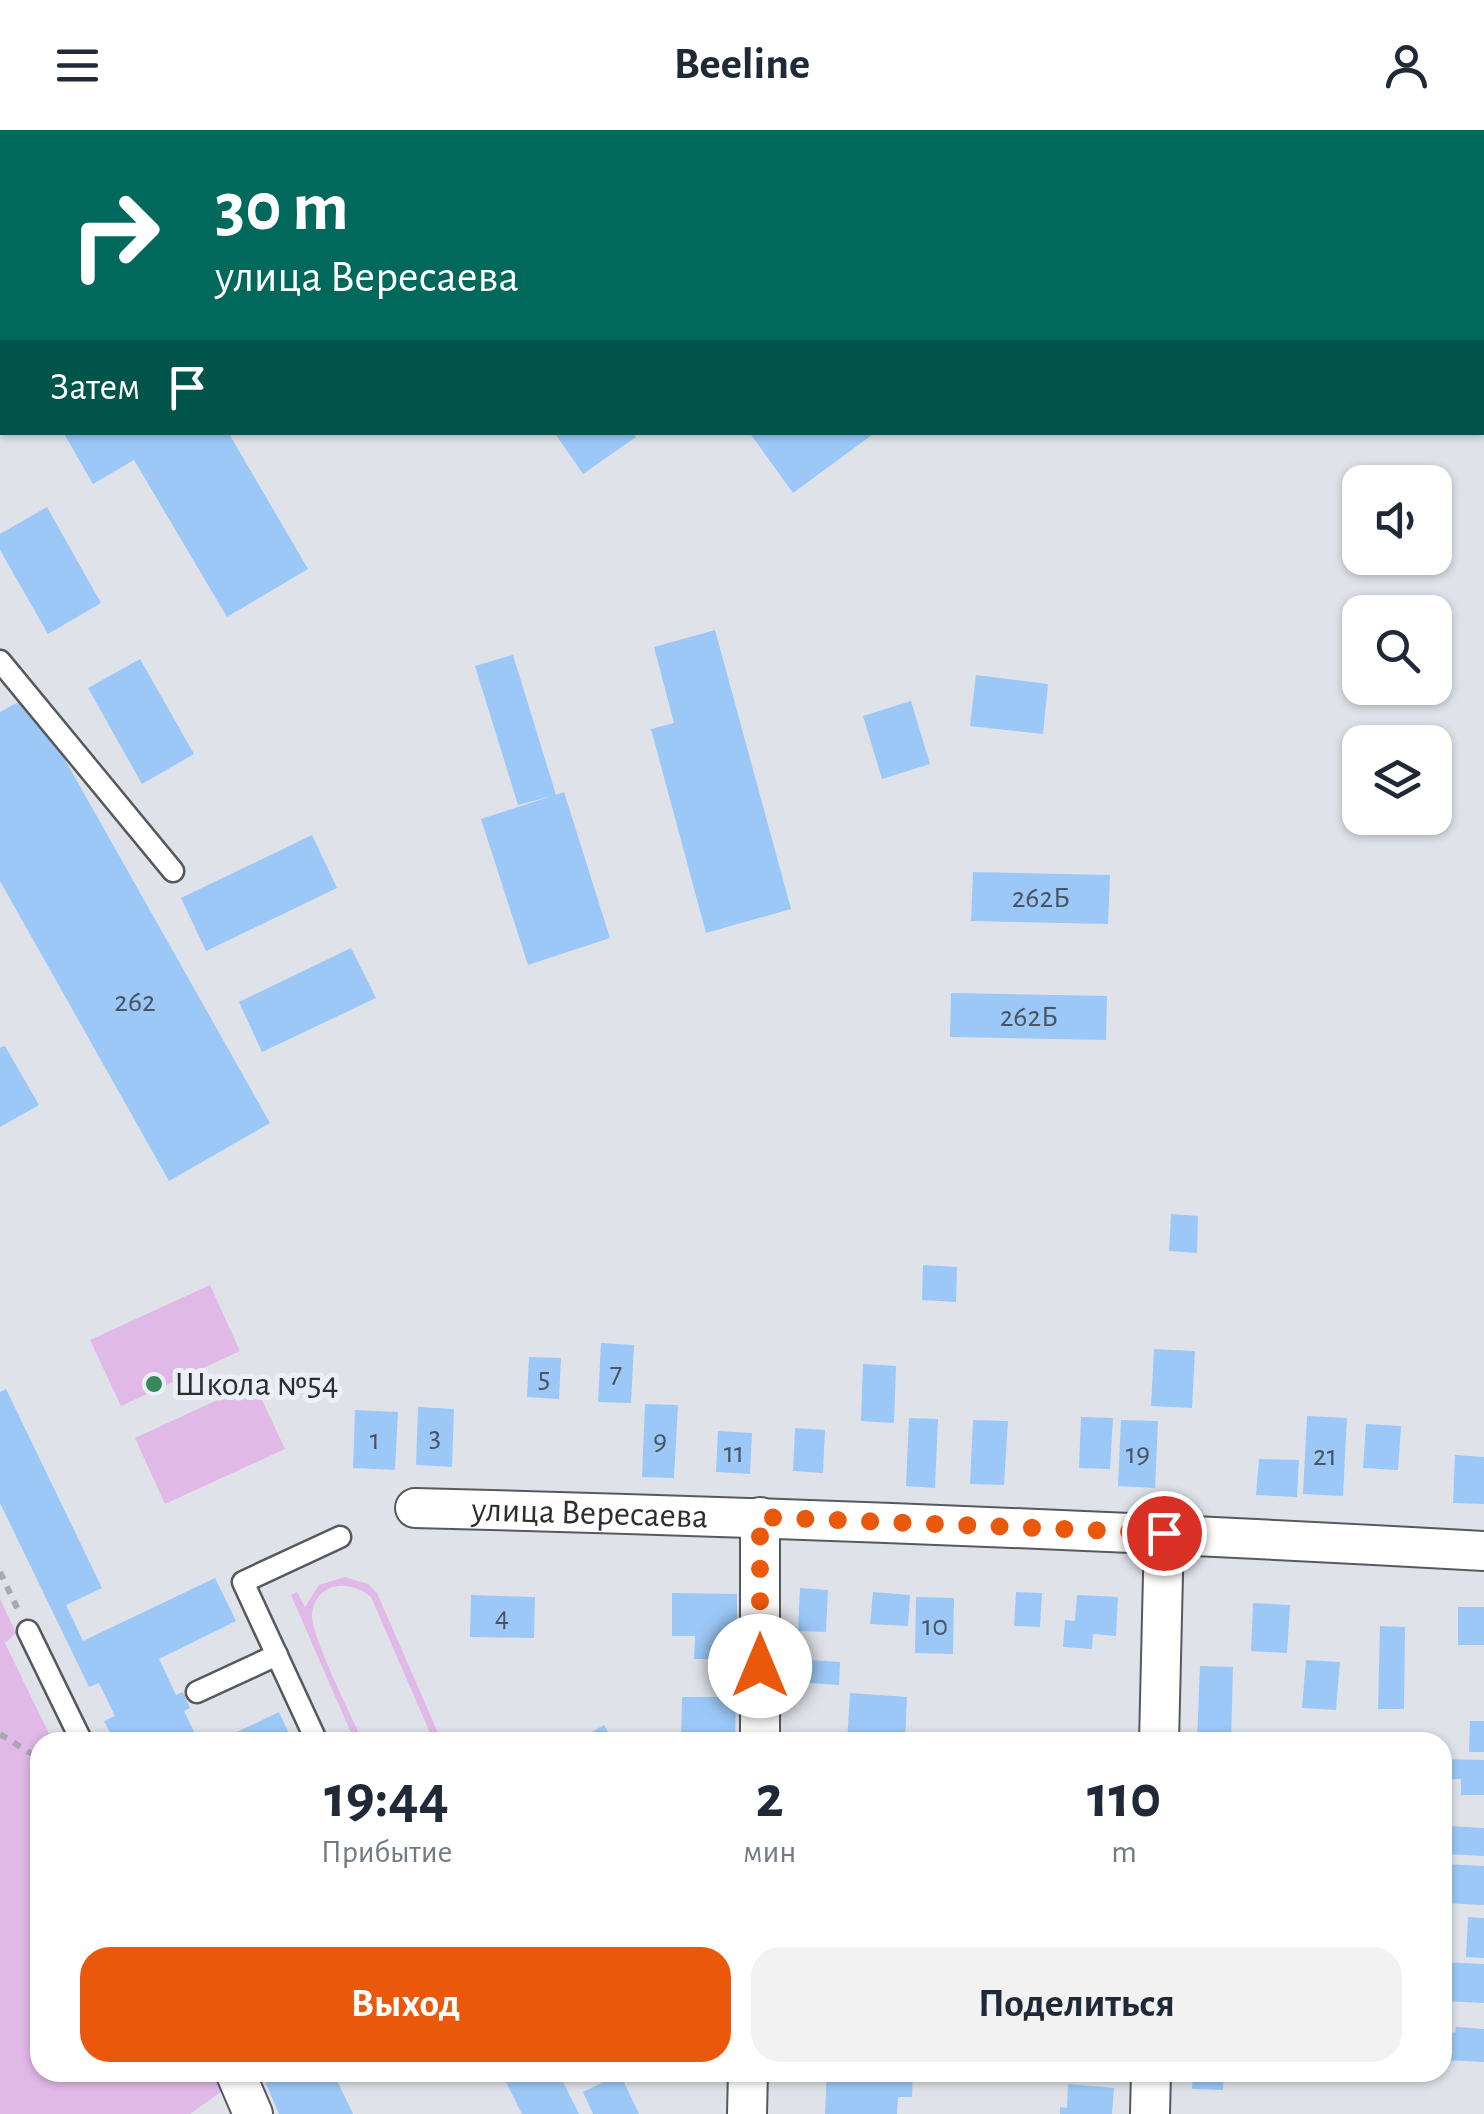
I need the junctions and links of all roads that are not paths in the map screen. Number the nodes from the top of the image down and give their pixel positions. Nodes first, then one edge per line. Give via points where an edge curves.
1 (0, 660) edge
2 (174, 871) dead end
3 (414, 1508) dead end
4 (760, 1517) junction
5 (1164, 1533) junction
6 (340, 1537) dead end
7 (1484, 1550) edge
8 (28, 1631) road end
9 (276, 1655) junction
10 (197, 1692) dead end
11 (77, 1732) edge
12 (311, 1732) edge
13 (759, 1732) edge
14 (1159, 1732) edge
15 (240, 2082) edge
16 (748, 2082) edge
17 (1151, 2082) edge
18 (254, 2114) edge
19 (747, 2114) edge
20 (1150, 2114) edge

1 - 2 lane
3 - 4 street, улица Вересаева
4 - 5 street, улица Вересаева
4 - 13 street
5 - 7 street, улица Вересаева
5 - 14 street
6 - 9 lane via 243,1582
8 - 11 lane
9 - 10 lane
9 - 12 lane
15 - 18 street
16 - 19 street
17 - 20 street

